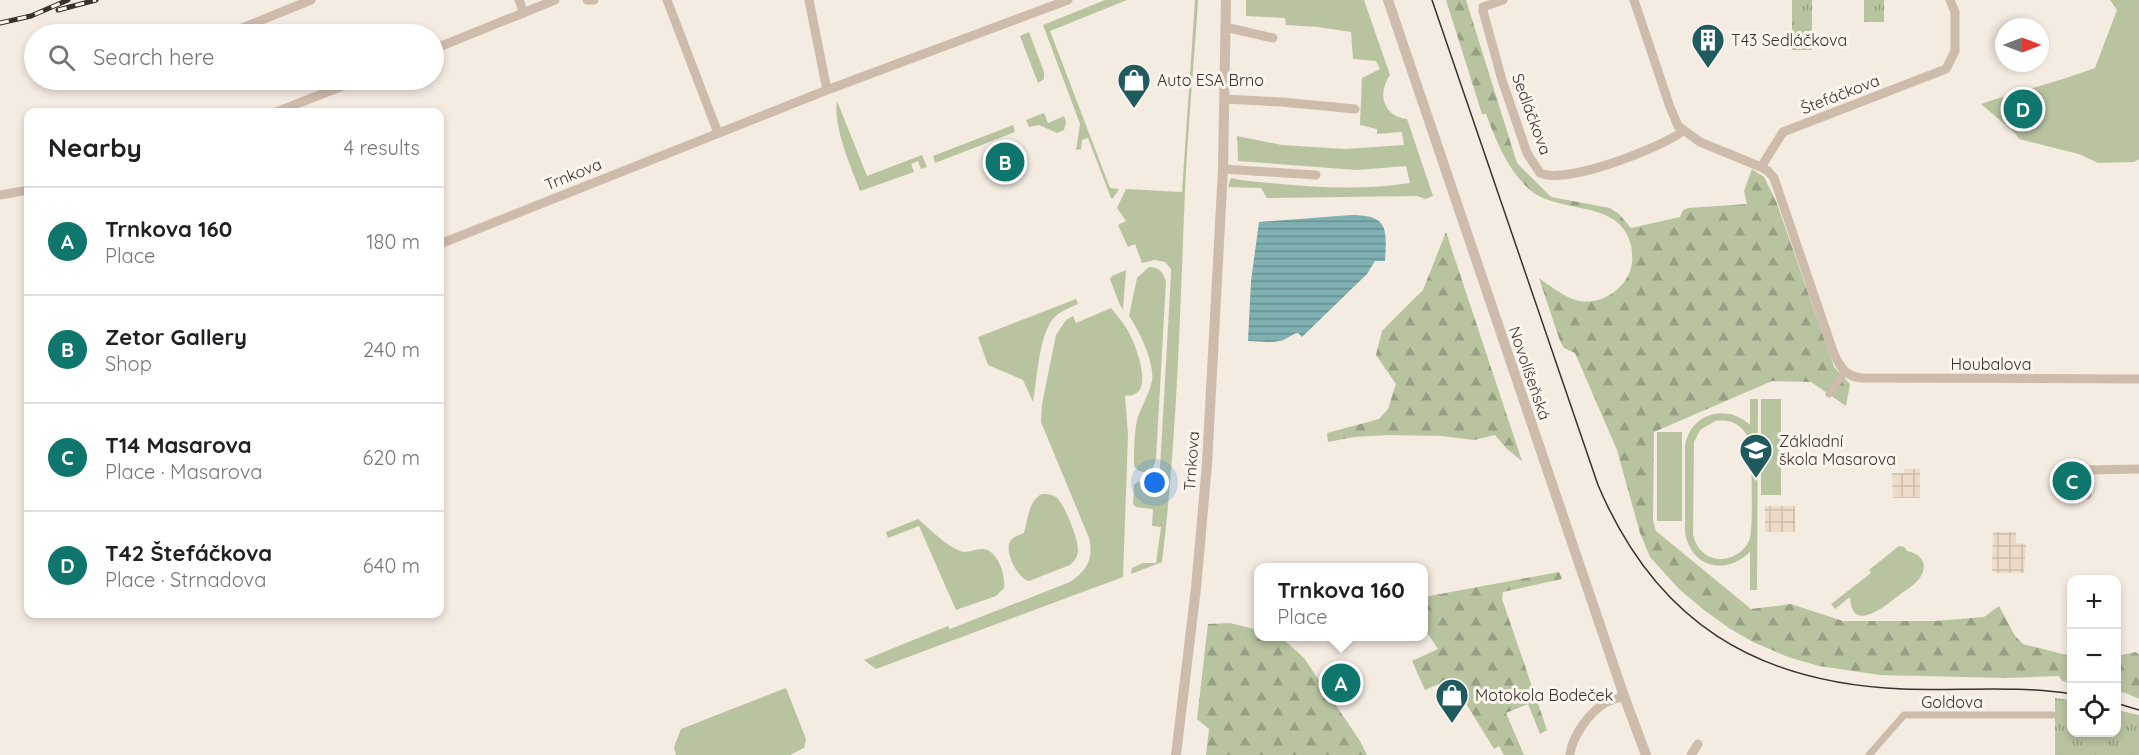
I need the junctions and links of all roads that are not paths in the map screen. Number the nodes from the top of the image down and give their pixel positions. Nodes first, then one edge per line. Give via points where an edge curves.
1 (311, 0) edge
2 (519, 0) edge
3 (555, 0) edge
4 (587, 0) edge
5 (594, 0) edge
6 (667, 0) edge
7 (809, 0) edge
8 (1068, 0) edge
9 (1226, 0) edge
10 (1388, 0) edge
11 (1503, 0) edge
12 (1634, 0) edge
13 (1950, 0) edge
14 (524, 12) junction
15 (252, 24) edge
16 (1225, 27) junction
17 (1273, 38) dead end
18 (444, 45) edge
19 (332, 90) edge
20 (827, 90) junction
21 (1224, 99) junction
22 (286, 108) edge
23 (1355, 110) dead end
24 (1683, 131) junction
25 (718, 134) junction
26 (1761, 167) junction
27 (1222, 169) junction
28 (1316, 176) dead end
29 (24, 191) edge
30 (0, 195) edge
31 (444, 242) edge
32 (1845, 372) junction
33 (2139, 379) edge
34 (1829, 394) dead end
35 (2139, 470) edge
36 (2087, 495) dead end
37 (1624, 696) junction
38 (2053, 715) dead end
39 (1698, 744) dead end
40 (1176, 755) edge
41 (1570, 755) edge
42 (1646, 755) edge
43 (1690, 755) edge
44 (1869, 755) edge

1 - 15 street
2 - 14 street
3 - 14 street
4 - 5 street
6 - 25 street
7 - 20 street
8 - 20 street, Trnkova
9 - 16 street, Trnkova
10 - 37 street, Novolíšeňská
11 - 24 street, Sedláčkova via 1483,7 1483,11 1527,153 1540,173 1578,173 1667,142
12 - 24 street via 1675,120
13 - 26 street, Štefáčkova via 1955,51 1946,69 1783,132
14 - 18 street
16 - 17 street
16 - 21 street, Trnkova
19 - 22 street
20 - 25 street, Trnkova
21 - 23 street
21 - 27 street, Trnkova
24 - 26 street
25 - 31 street, Trnkova
26 - 32 street via 1776,184 1834,354
27 - 28 street
27 - 40 street, Trnkova via 1207,464
29 - 30 street
32 - 33 street, Houbalova via 1859,378
32 - 34 street
35 - 36 street via 2086,470
37 - 41 street via 1605,703 1584,723 1573,739
37 - 42 street, Novolíšeňská
38 - 44 street, Goldova via 1904,715
39 - 43 street

